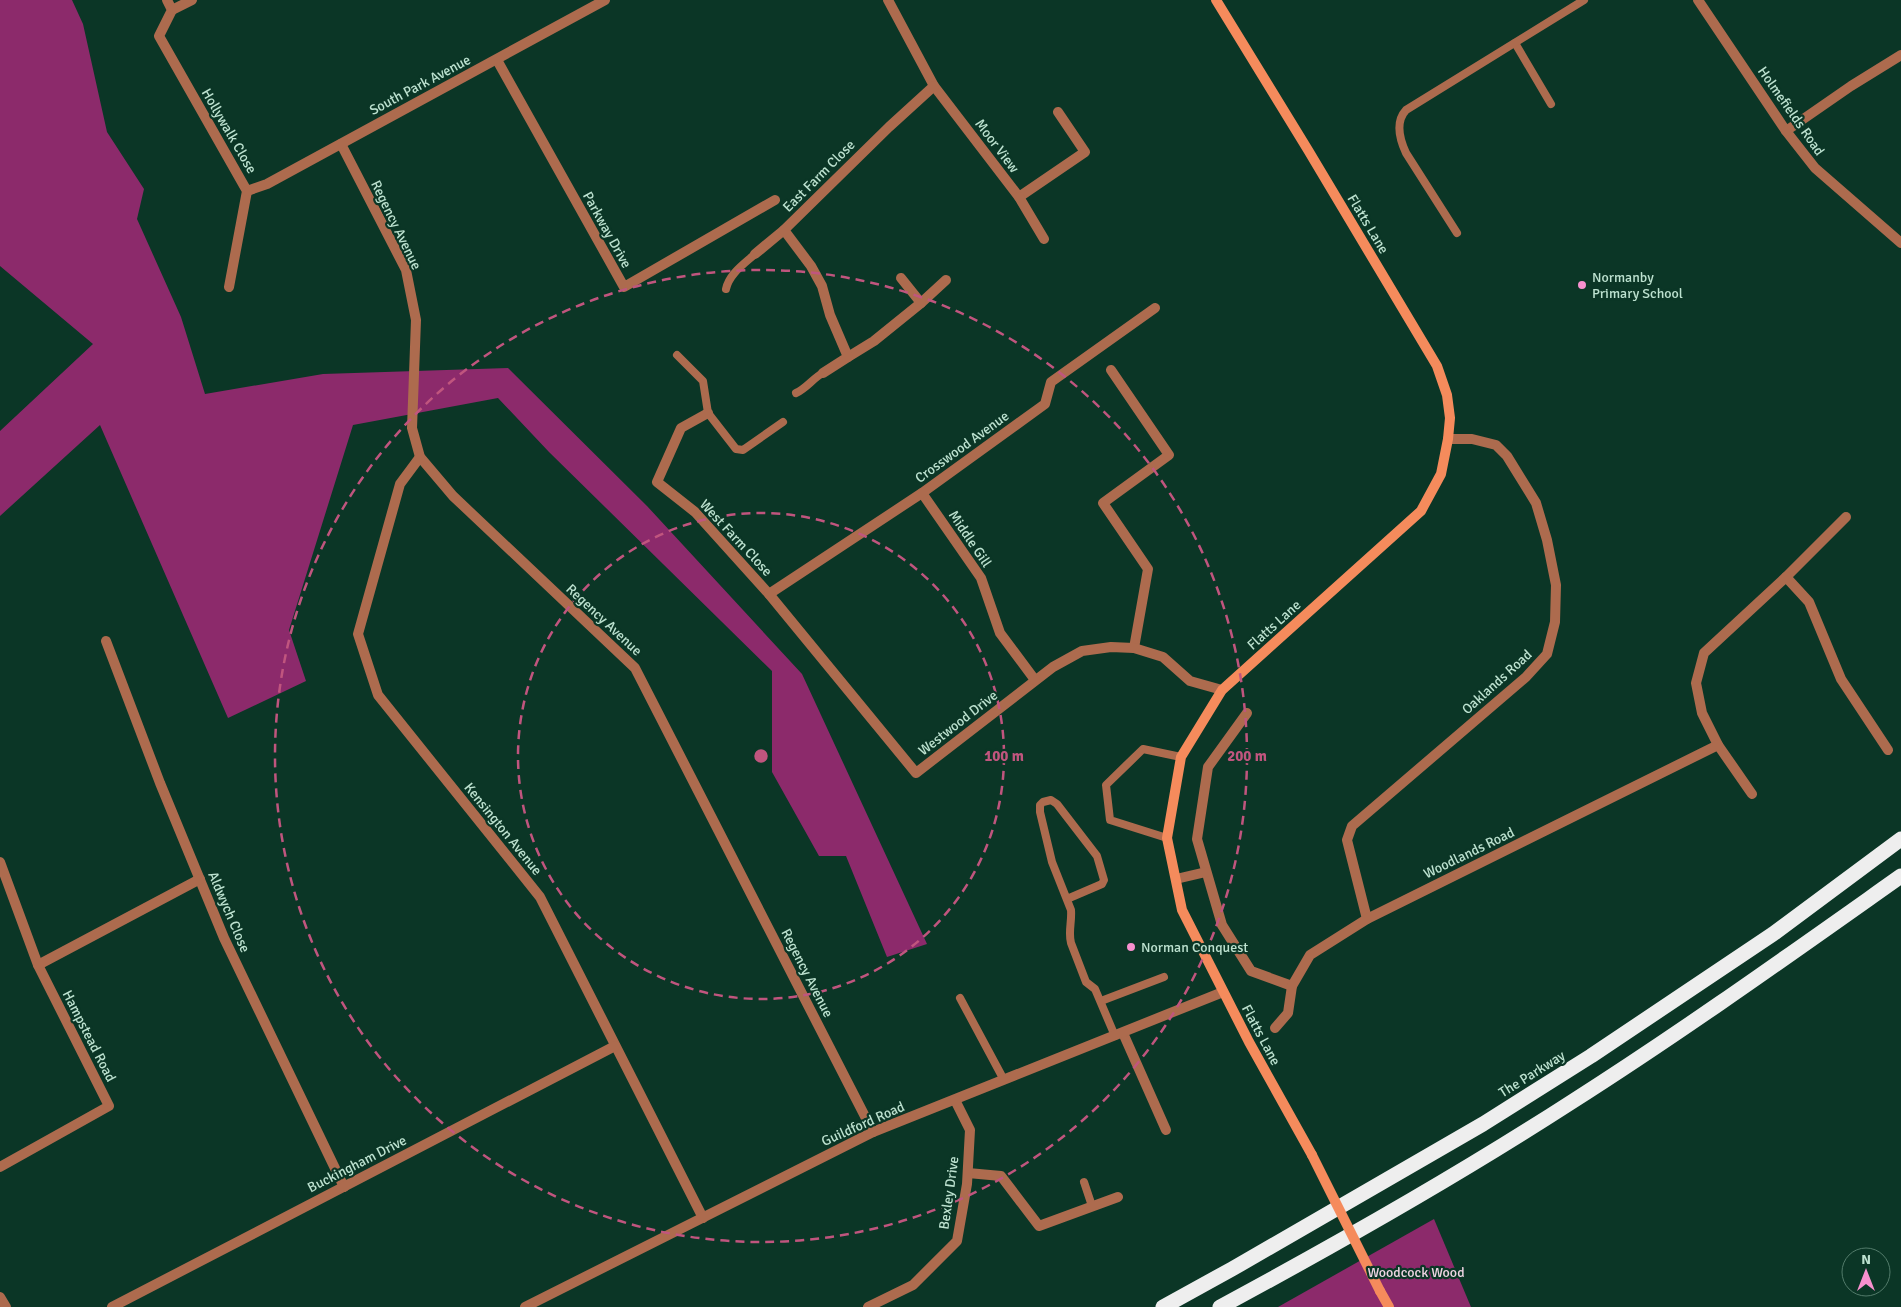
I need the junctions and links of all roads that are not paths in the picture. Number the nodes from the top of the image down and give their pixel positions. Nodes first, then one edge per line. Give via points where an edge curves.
1 (167, 0) edge
2 (192, 0) edge
3 (606, 0) edge
4 (888, 0) edge
5 (1216, 0) edge
6 (1584, 0) edge
7 (1698, 0) edge
8 (172, 10) junction
9 (1515, 43) junction
10 (1901, 55) edge
11 (497, 60) junction
12 (934, 86) junction
13 (1551, 104) dead end
14 (1058, 112) dead end
15 (1786, 130) junction
16 (340, 144) junction
17 (247, 191) junction
18 (1019, 197) junction
19 (775, 200) dead end
20 (784, 230) junction
21 (1457, 233) dead end
22 (1044, 239) dead end
23 (1901, 243) edge
24 (755, 254) joint
25 (901, 278) dead end
26 (946, 280) dead end
27 (229, 287) dead end
28 (726, 289) dead end
29 (921, 303) junction
30 (1155, 308) dead end
31 (677, 355) dead end
32 (848, 357) junction
33 (1111, 370) dead end
34 (823, 373) joint
35 (796, 393) dead end
36 (708, 414) junction
37 (783, 422) dead end
38 (1448, 439) junction
39 (420, 457) junction
40 (922, 493) junction
41 (1846, 517) dead end
42 (1786, 577) junction
43 (769, 594) junction
44 (106, 641) dead end
45 (1134, 648) junction
46 (1035, 680) junction
47 (1222, 690) junction
48 (1247, 713) dead end
49 (1718, 745) junction
50 (1888, 750) dead end
51 (1181, 757) junction
52 (1752, 794) dead end
53 (1167, 838) junction
54 (1901, 839) edge
55 (0, 862) edge
56 (1206, 872) junction
57 (1901, 876) edge
58 (200, 879) junction
59 (1176, 879) junction
60 (1067, 899) junction
61 (1367, 919) junction
62 (38, 965) junction
63 (1164, 977) dead end
64 (1292, 986) junction
65 (1222, 992) junction
66 (960, 998) dead end
67 (1100, 1001) junction
68 (1275, 1028) dead end
69 (1119, 1035) junction
70 (616, 1046) junction
71 (1004, 1080) junction
72 (956, 1100) junction
73 (1166, 1130) dead end
74 (874, 1132) junction
75 (0, 1167) edge
76 (968, 1173) junction
77 (1084, 1182) dead end
78 (344, 1187) junction
79 (1118, 1197) dead end
80 (1092, 1206) junction
81 (703, 1218) junction
82 (0, 1297) edge
83 (6, 1307) edge
84 (112, 1307) edge
85 (526, 1307) edge
86 (868, 1307) edge
87 (1163, 1307) edge
88 (1220, 1307) edge
89 (1389, 1307) edge

1 - 8 street
2 - 8 street
3 - 11 street, South Park Avenue
4 - 12 street, Moor View
5 - 38 street, Flatts Lane via 1437,366 1447,395
6 - 9 lane
7 - 15 street, Holmefields Road
8 - 17 street, Hollywalk Close via 159,36
9 - 13 lane
9 - 21 lane via 1402,115 1401,142 1406,153
10 - 15 street
11 - 16 street, South Park Avenue
11 - 19 street, Parkway Drive via 624,287
12 - 18 street, Moor View
12 - 20 street, East Farm Close
14 - 18 street via 1086,152
15 - 23 street, Holmefields Road via 1815,168
16 - 17 street, South Park Avenue via 267,184
16 - 39 street, Regency Avenue via 406,270 416,320 412,428
17 - 27 street, Hollywalk Close
18 - 22 street, Moor View
20 - 24 street
20 - 32 street, East Farm Close via 822,286
24 - 28 lane via 734,273
25 - 29 street
26 - 29 street
29 - 32 street via 874,341
30 - 40 street, Crosswood Avenue via 1051,382 1045,404
31 - 36 lane via 703,381
32 - 34 street
33 - 45 street via 1170,455 1103,502 1148,569
34 - 35 lane
36 - 37 lane via 740,451
36 - 43 street, West Farm Close via 681,428 657,482 695,512
38 - 47 street, Flatts Lane via 1440,474 1420,511
38 - 61 street, Oaklands Road via 1472,439 1496,445 1507,456 1536,503 1556,585 1555,622 1547,654 1526,677 1352,826 1347,840
39 - 70 street, Kensington Avenue via 400,484 358,634 378,695 540,897
39 - 74 street, Regency Avenue via 453,496 635,668
40 - 43 street, Crosswood Avenue
40 - 46 street, Middle Gill via 981,578 1000,633
41 - 42 street
42 - 49 street via 1704,653 1696,683 1702,713
42 - 50 street via 1809,602 1841,679
43 - 46 street, Westwood Drive via 916,773
44 - 58 street, Aldwych Close
45 - 46 street, Westwood Drive via 1111,646 1082,651
45 - 47 street, Westwood Drive via 1163,657 1190,681
47 - 51 street, Flatts Lane
48 - 56 street via 1208,767 1197,839
49 - 52 street
49 - 61 street, Woodlands Road
51 - 53 street, Flatts Lane
51 - 53 lane via 1143,749 1106,786 1110,820
53 - 59 street, Flatts Lane
54 - 87 highway, The Parkway via 1773,934 1583,1061 1466,1133
55 - 62 street, Hampstead Road
56 - 59 street
56 - 64 street via 1222,925 1251,971
57 - 88 highway via 1688,1026 1569,1104 1403,1205
58 - 62 street
58 - 78 street, Aldwych Close via 224,938
59 - 65 street, Flatts Lane via 1182,910
60 - 60 lane via 1052,862 1040,812 1043,802 1051,800 1097,856 1104,880 1102,884
60 - 67 lane via 1072,918 1071,943 1086,982 1095,989
61 - 64 street, Woodlands Road via 1310,955
62 - 75 street, Hampstead Road via 109,1106
63 - 67 lane
64 - 68 street, Woodlands Road via 1288,1013
65 - 69 street, Guildford Road
65 - 89 street, Flatts Lane, bridge via 1312,1155
66 - 71 lane
67 - 69 lane
69 - 71 street, Guildford Road
69 - 73 street
70 - 78 street, Buckingham Drive
70 - 81 street, Kensington Avenue
71 - 72 street, Guildford Road
72 - 74 street, Guildford Road
72 - 76 street, Bexley Drive via 970,1130
74 - 81 street, Guildford Road
76 - 80 street via 1001,1176 1039,1226
76 - 86 street, Bexley Drive via 957,1241 913,1285
77 - 80 lane
78 - 84 street, Buckingham Drive
79 - 80 street
81 - 85 street, Guildford Road
82 - 83 street

